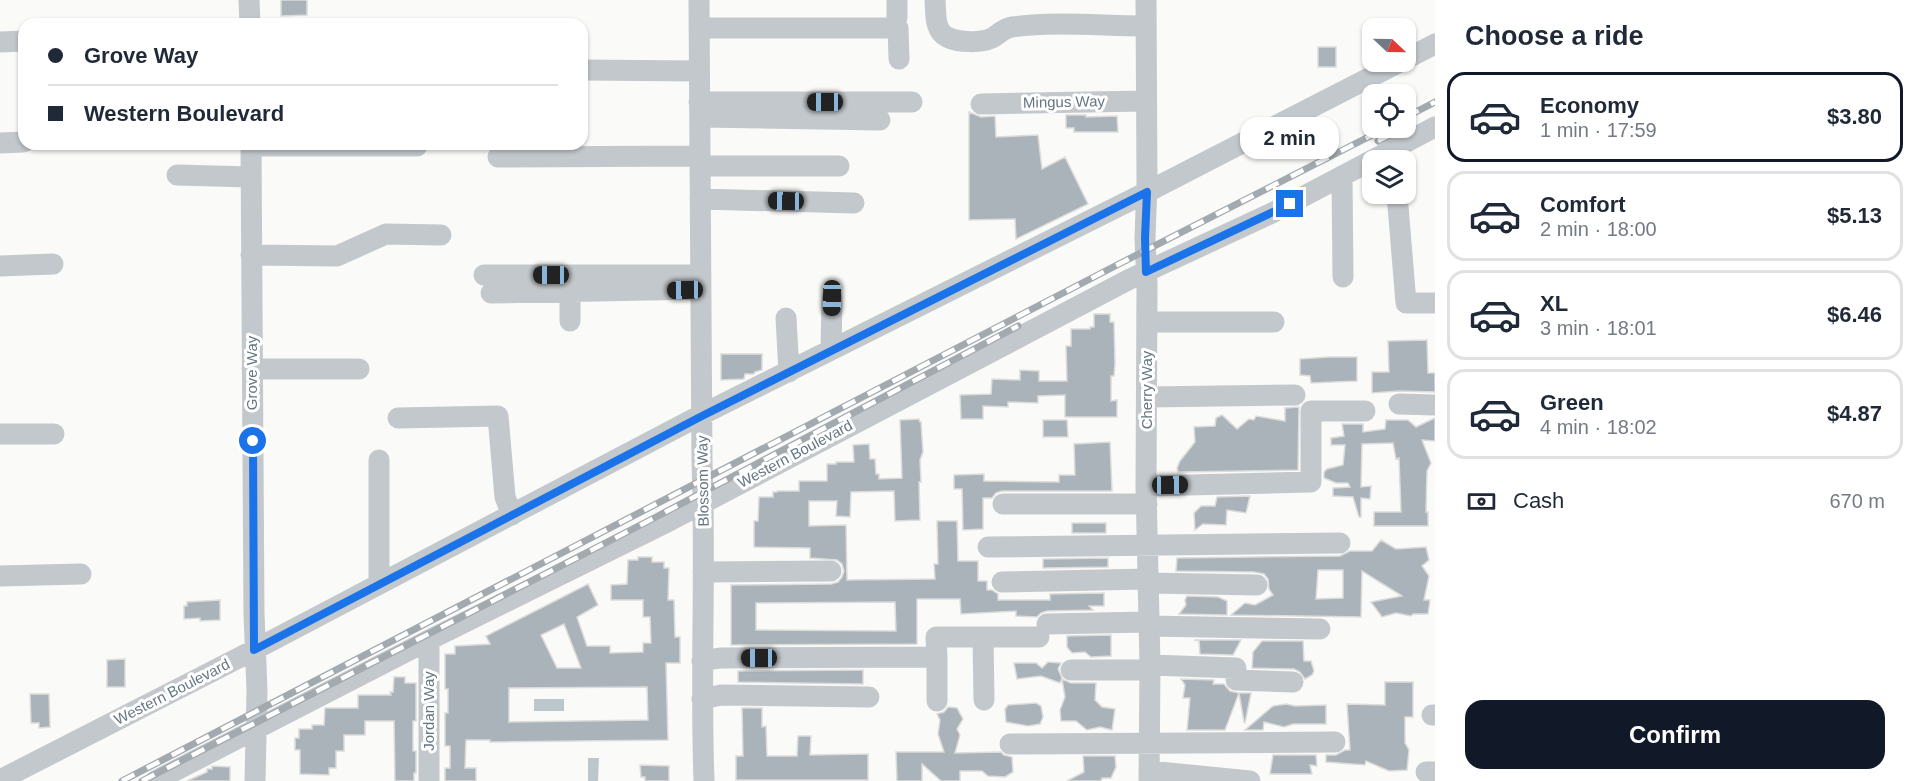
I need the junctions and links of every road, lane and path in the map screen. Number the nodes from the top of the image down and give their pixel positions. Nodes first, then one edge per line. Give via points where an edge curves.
1 (249, 0) edge
2 (699, 0) edge
3 (936, 0) edge
4 (1146, 0) edge
5 (250, 18) edge
6 (1146, 26) junction
7 (699, 28) junction
8 (18, 41) edge
9 (0, 42) edge
10 (1435, 44) edge
11 (1416, 54) edge
12 (899, 59) dead end
13 (588, 70) edge
14 (699, 71) junction
15 (1381, 72) edge
16 (1146, 101) junction
17 (912, 102) dead end
18 (981, 104) dead end
19 (700, 110) junction
20 (880, 120) dead end
21 (1435, 127) edge
22 (18, 142) edge
23 (0, 143) edge
24 (251, 150) edge
25 (1400, 150) edge
26 (498, 157) dead end
27 (700, 161) junction
28 (839, 166) dead end
29 (1362, 168) edge
30 (177, 175) dead end
31 (1342, 176) junction
32 (251, 177) junction
33 (1147, 192) junction
34 (700, 199) junction
35 (854, 203) dead end
36 (1398, 204) edge
37 (441, 235) dead end
38 (251, 255) junction
39 (53, 264) dead end
40 (0, 266) edge
41 (1146, 272) junction
42 (1343, 277) dead end
43 (701, 282) junction
44 (570, 292) junction
45 (832, 298) dead end
46 (1435, 303) edge
47 (786, 318) dead end
48 (570, 321) dead end
49 (1147, 322) junction
50 (1274, 322) dead end
51 (831, 350) junction
52 (252, 369) junction
53 (359, 369) dead end
54 (789, 372) junction
55 (1295, 395) dead end
56 (1147, 402) junction
57 (1399, 404) dead end
58 (1435, 405) edge
59 (1263, 407) dead end
60 (1365, 411) dead end
61 (702, 416) junction
62 (398, 417) dead end
63 (0, 434) edge
64 (54, 434) dead end
65 (379, 460) dead end
66 (1147, 495) junction
67 (703, 503) junction
68 (1003, 504) dead end
69 (512, 515) junction
70 (1234, 530) dead end
71 (1147, 538) junction
72 (1340, 543) dead end
73 (988, 547) dead end
74 (831, 571) dead end
75 (703, 572) junction
76 (81, 574) dead end
77 (0, 576) edge
78 (1148, 581) junction
79 (1002, 582) dead end
80 (379, 584) junction
81 (1257, 585) dead end
82 (1148, 624) junction
83 (1320, 629) dead end
84 (983, 637) junction
85 (429, 640) junction
86 (254, 650) junction
87 (937, 657) junction
88 (702, 661) junction
89 (1150, 667) junction
90 (1071, 670) dead end
91 (1293, 682) dead end
92 (869, 697) dead end
93 (702, 699) junction
94 (984, 700) dead end
95 (937, 701) dead end
96 (255, 730) junction
97 (1335, 742) dead end
98 (1010, 744) dead end
99 (1150, 744) junction
100 (1149, 776) edge
101 (0, 780) edge
102 (155, 781) edge
103 (255, 781) edge
104 (429, 781) edge
105 (704, 781) edge
106 (1250, 781) edge

1 - 5 street
2 - 7 street, Blossom Way
3 - 6 street via 938,28 945,37 961,40 981,42 1010,27
4 - 6 street, Cherry Way
6 - 16 street, Cherry Way
7 - 12 street via 898,28
7 - 14 street, Blossom Way
8 - 9 street
10 - 11 street
13 - 14 street
14 - 19 street, Blossom Way
15 - 33 street, Western Boulevard
16 - 18 street, Mingus Way
16 - 33 street, Cherry Way
17 - 19 street
19 - 20 street
19 - 27 street, Blossom Way
21 - 25 street, Western Boulevard
22 - 23 street
24 - 32 street, Grove Way
26 - 27 street
27 - 28 street
27 - 34 street, Blossom Way
29 - 31 street, Western Boulevard
30 - 32 street
31 - 41 street, Western Boulevard
31 - 42 street
32 - 38 street, Grove Way
33 - 41 street, Cherry Way
33 - 51 street, Western Boulevard
34 - 35 street
34 - 43 street, Blossom Way
36 - 46 street via 1406,303
37 - 38 street via 386,234 337,256
38 - 52 street, Grove Way
39 - 40 street
41 - 49 street, Cherry Way
41 - 67 street, Western Boulevard
43 - 44 street
43 - 44 street via 488,284
43 - 61 street, Blossom Way
44 - 48 street
45 - 51 street
47 - 54 street
49 - 50 street
49 - 56 street, Cherry Way
51 - 54 street, Western Boulevard
52 - 53 street
52 - 86 street, Grove Way
54 - 61 street, Western Boulevard
55 - 56 street
56 - 59 street
56 - 66 street, Cherry Way
57 - 58 street
60 - 66 street via 1311,411 1311,482
61 - 67 street, Blossom Way
61 - 69 street, Western Boulevard
62 - 69 street via 498,416 504,497
63 - 64 street
65 - 80 street
66 - 68 street
66 - 71 street, Cherry Way
67 - 75 street, Blossom Way
67 - 85 street, Western Boulevard
69 - 80 street, Western Boulevard
70 - 71 street
71 - 72 street
71 - 73 street via 1132,546
71 - 78 street, Cherry Way
74 - 75 street
75 - 88 street, Blossom Way
76 - 77 street
78 - 79 street
78 - 81 street
78 - 82 street, Cherry Way
80 - 86 street, Western Boulevard
82 - 83 street
82 - 84 street
82 - 89 street, Cherry Way
84 - 87 street via 936,637
84 - 94 street
85 - 96 street, Western Boulevard
85 - 104 street, Jordan Way
86 - 96 street, Grove Way
86 - 101 street, Western Boulevard
87 - 88 street
87 - 95 street
88 - 93 street, Blossom Way
89 - 90 street
89 - 91 street via 1236,668 1236,680
89 - 99 street, Cherry Way
92 - 93 street via 721,695
93 - 105 street, Blossom Way
96 - 102 street, Western Boulevard
96 - 103 street, Grove Way
97 - 99 street
98 - 99 street
99 - 100 street, Cherry Way
100 - 106 street

